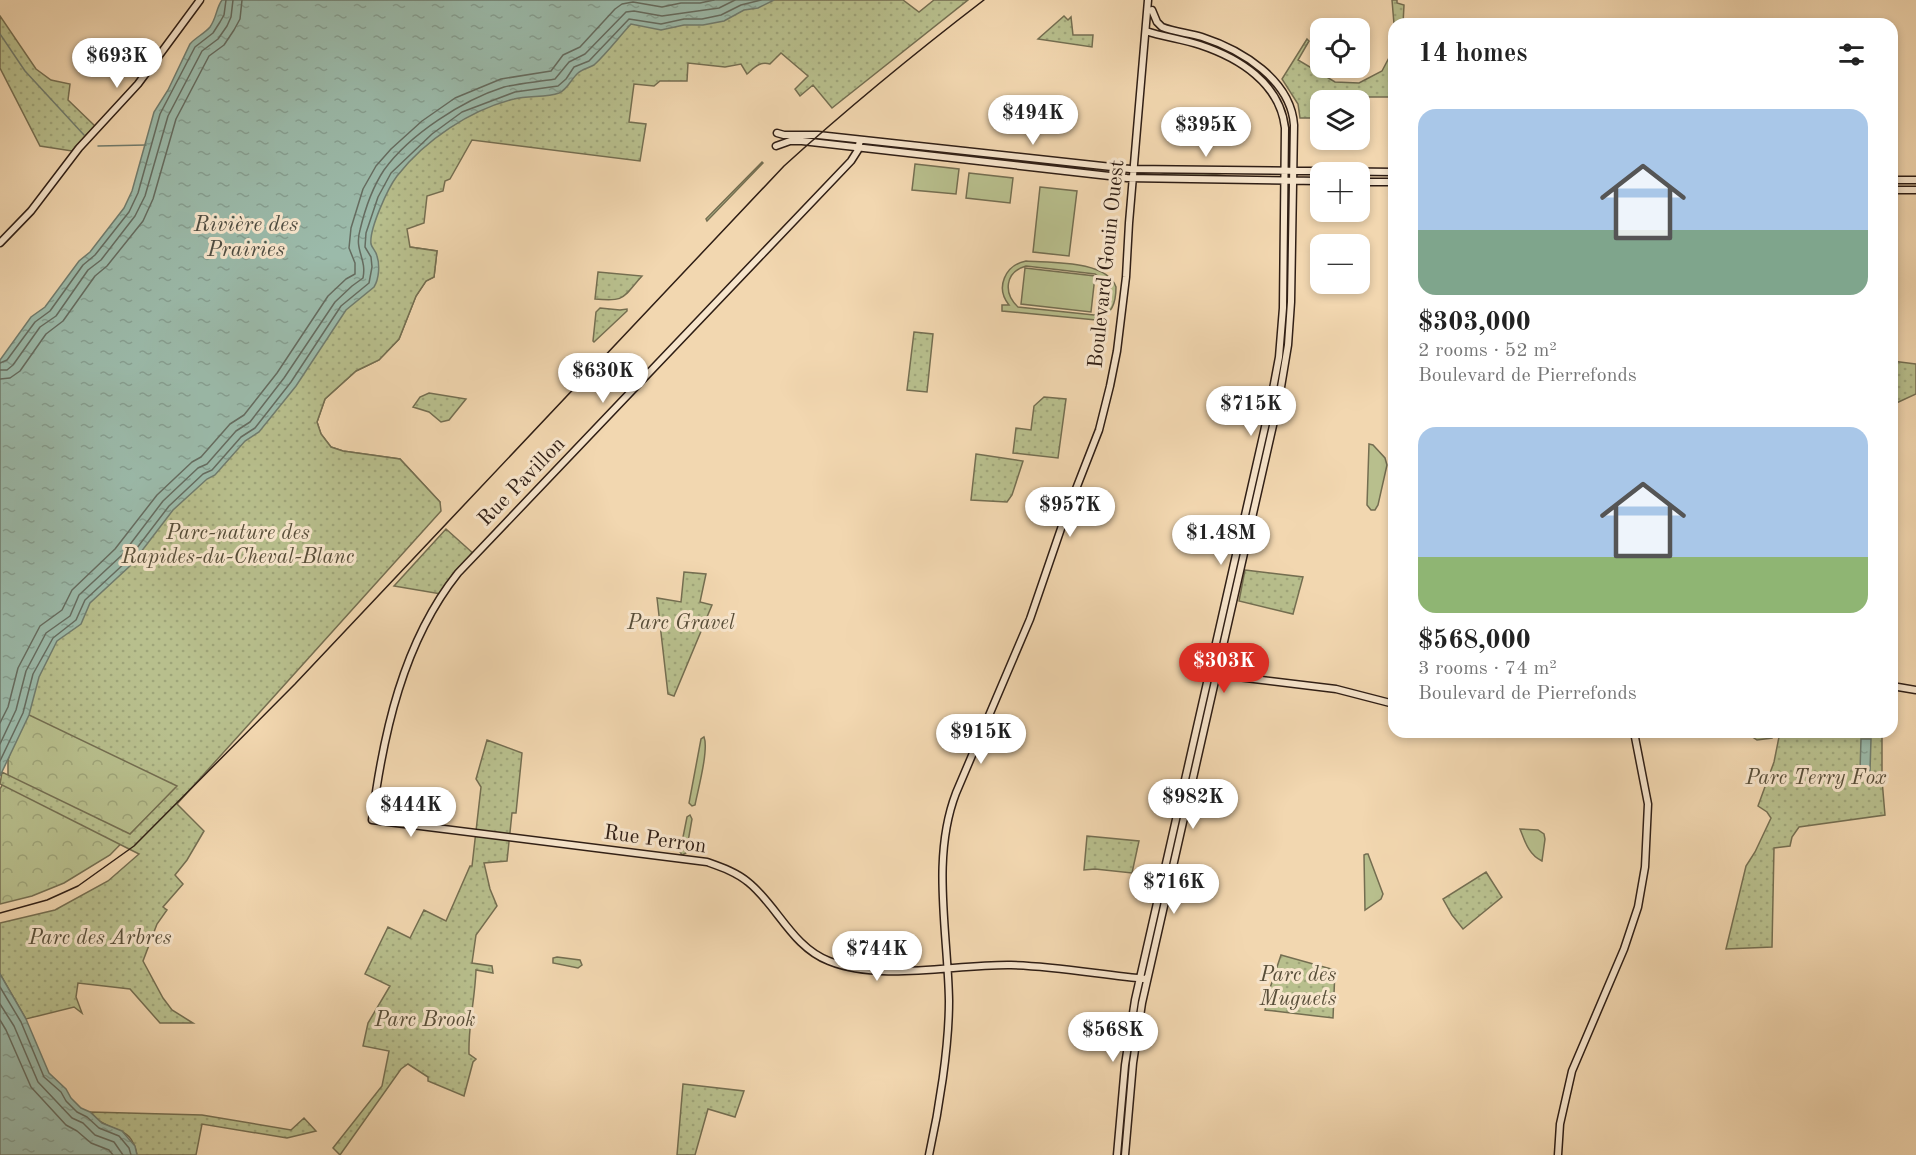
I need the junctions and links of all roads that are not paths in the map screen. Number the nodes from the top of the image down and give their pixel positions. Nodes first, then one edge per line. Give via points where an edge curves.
1 (200, 0) edge
2 (1150, 0) edge
3 (1152, 10) junction
4 (1147, 31) junction
5 (777, 133) dead end
6 (860, 140) junction
7 (776, 146) dead end
8 (859, 148) junction
9 (1134, 169) junction
10 (1285, 170) junction
11 (1293, 171) junction
12 (1388, 172) edge
13 (1133, 178) junction
14 (1898, 180) edge
15 (1916, 180) edge
16 (1289, 181) junction
17 (1310, 181) edge
18 (1370, 182) edge
19 (1388, 182) edge
20 (1898, 190) edge
21 (1916, 190) edge
22 (0, 243) edge
23 (1213, 674) junction
24 (1898, 687) edge
25 (1916, 690) edge
26 (1388, 702) edge
27 (1635, 738) edge
28 (372, 820) joint
29 (948, 968) junction
30 (1139, 978) junction
31 (1147, 979) junction
32 (929, 1155) edge
33 (1117, 1155) edge
34 (1125, 1155) edge
35 (1558, 1155) edge

1 - 22 street via 138,84
2 - 3 street, Boulevard Gouin Ouest
2 - 4 street, Boulevard Gouin Ouest
3 - 4 street, Boulevard Gouin Ouest
3 - 11 street via 1161,27 1227,48 1279,85 1293,113
4 - 9 street, Boulevard Gouin Ouest
4 - 10 street via 1216,52 1269,87 1284,117
5 - 6 street
6 - 8 street
6 - 9 street
7 - 8 street via 792,140
8 - 13 street
8 - 28 street, Rue Pavillon via 851,161 441,594 398,688 384,742
9 - 10 street
9 - 13 street, Boulevard Gouin Ouest
10 - 11 street
10 - 16 street
11 - 12 street
11 - 16 street
13 - 16 street
13 - 29 street, Boulevard Gouin Ouest via 1118,345 1101,421 1030,619 949,815 943,886
14 - 15 street
16 - 17 street
16 - 23 street via 1284,300 1275,379
18 - 19 street
20 - 21 street
23 - 26 street via 1339,690
23 - 30 street
23 - 31 street
24 - 25 street
27 - 35 street via 1648,804 1640,897 1623,949 1572,1071
28 - 29 street, Rue Perron via 707,862 748,881 804,945 828,961 885,970
29 - 30 street, Rue Perron via 1014,965
29 - 32 street, Boulevard Gouin Ouest via 947,1032
30 - 31 street, Rue Perron
30 - 33 street via 1126,1054
31 - 34 street via 1136,1041

